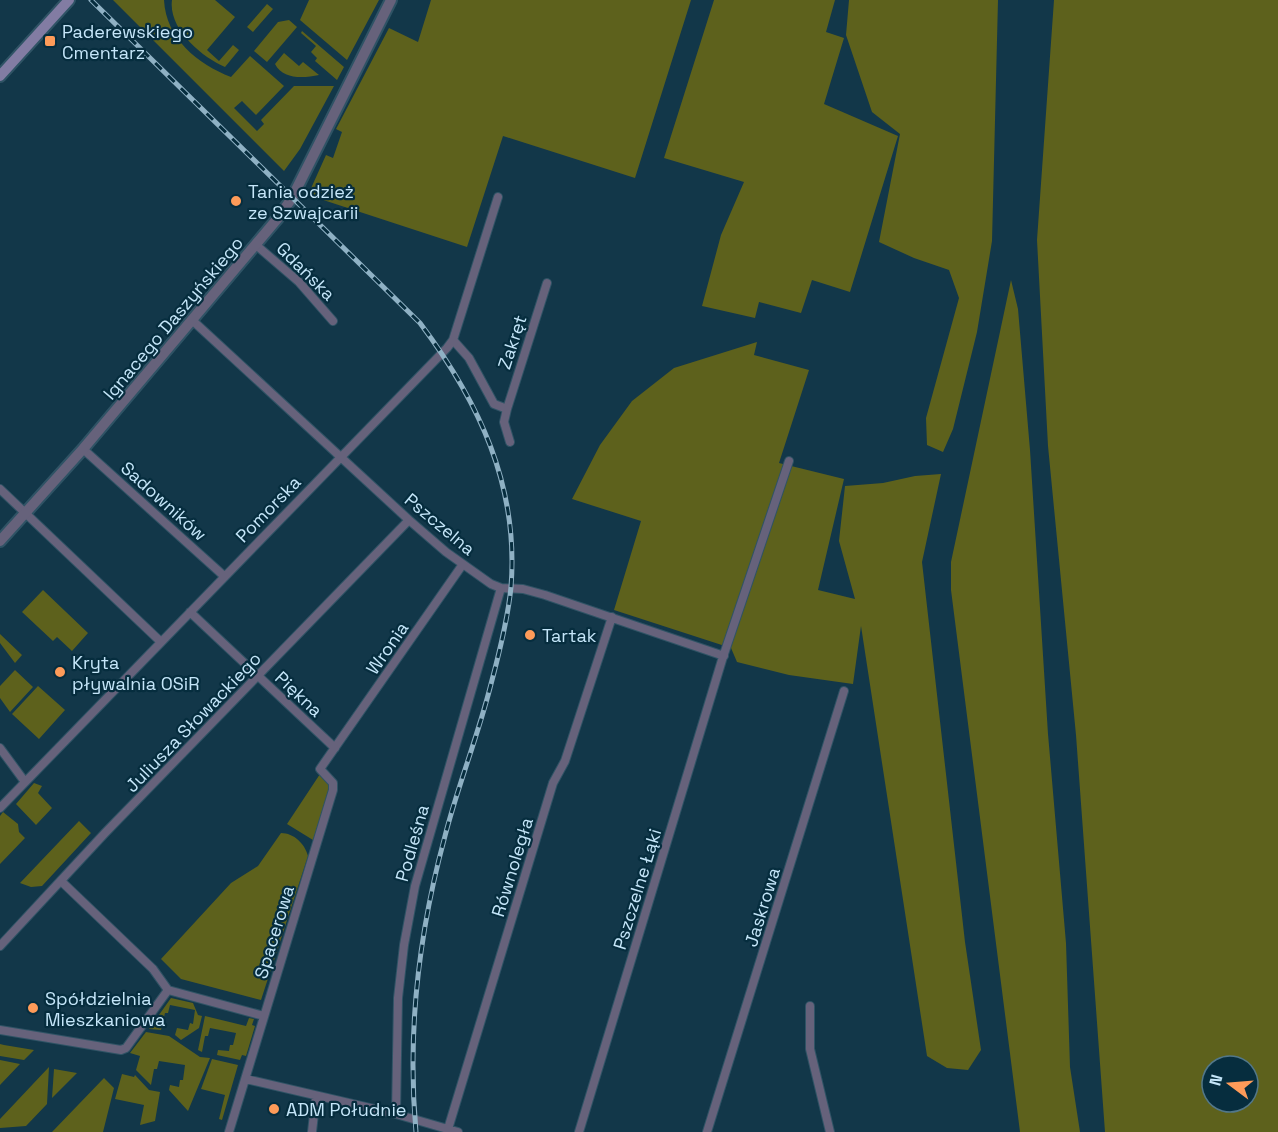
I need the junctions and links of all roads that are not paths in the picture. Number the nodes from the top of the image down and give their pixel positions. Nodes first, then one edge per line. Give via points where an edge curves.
1 (69, 0) edge
2 (391, 0) edge
3 (0, 76) edge
4 (498, 197) dead end
5 (256, 245) junction
6 (547, 283) dead end
7 (192, 320) junction
8 (333, 321) dead end
9 (453, 340) junction
10 (507, 409) junction
11 (510, 442) dead end
12 (83, 449) junction
13 (340, 456) junction
14 (789, 461) dead end
15 (0, 489) edge
16 (26, 514) junction
17 (409, 520) junction
18 (0, 541) edge
19 (463, 564) junction
20 (224, 576) junction
21 (501, 588) junction
22 (190, 612) junction
23 (612, 617) junction
24 (161, 642) junction
25 (723, 656) junction
26 (258, 676) junction
27 (844, 691) dead end
28 (0, 748) edge
29 (335, 748) junction
30 (25, 783) junction
31 (0, 808) edge
32 (61, 881) junction
33 (0, 946) edge
34 (168, 990) junction
35 (810, 1006) dead end
36 (264, 1016) junction
37 (0, 1030) edge
38 (246, 1079) junction
39 (316, 1096) junction
40 (396, 1113) junction
41 (448, 1129) junction
42 (229, 1132) edge
43 (312, 1132) edge
44 (458, 1132) edge
45 (579, 1132) edge
46 (707, 1132) edge
47 (830, 1132) edge

1 - 3 main road
2 - 5 street, Ignacego Daszyńskiego via 292,198
4 - 9 street, Pomorska
5 - 7 street, Ignacego Daszyńskiego
5 - 8 street, Gdańska via 299,282
6 - 10 street, Zakręt
7 - 12 street, Ignacego Daszyńskiego
7 - 13 street, Pszczelna
9 - 10 street, Zakręt via 469,358 494,404
9 - 13 street, Pomorska
10 - 11 street, Zakręt via 504,422
12 - 16 street, Ignacego Daszyńskiego
12 - 20 street, Sadowników
13 - 17 street, Pszczelna
13 - 20 street, Pomorska
14 - 25 street, Pszczelne Łąki
15 - 16 street
16 - 18 street, Ignacego Daszyńskiego
16 - 24 street
17 - 19 street, Pszczelna
17 - 26 street, Juliusza Słowackiego
19 - 21 street, Pszczelna
19 - 29 street, Wronia
20 - 22 street, Pomorska
21 - 23 street, Pszczelna via 534,592
21 - 40 street, Podleśna via 415,886 398,998
22 - 24 street, Pomorska
22 - 26 street, Piękna
23 - 25 street, Pszczelna
23 - 41 street, Równoległa via 565,761 553,783
24 - 30 street, Pomorska
25 - 45 street, Pszczelne Łąki
26 - 29 street, Piękna
26 - 32 street, Juliusza Słowackiego
27 - 46 street, Jaskrowa
28 - 30 street
29 - 36 street, Spacerowa via 320,769 333,783 333,790
30 - 31 street, Pomorska
32 - 33 street, Juliusza Słowackiego
32 - 34 street via 153,969
34 - 36 street
34 - 37 street via 121,1050
35 - 47 street via 810,1050
36 - 38 street, Spacerowa
38 - 39 street
38 - 42 street, Spacerowa
39 - 40 street
39 - 43 street
40 - 41 street
41 - 44 street

